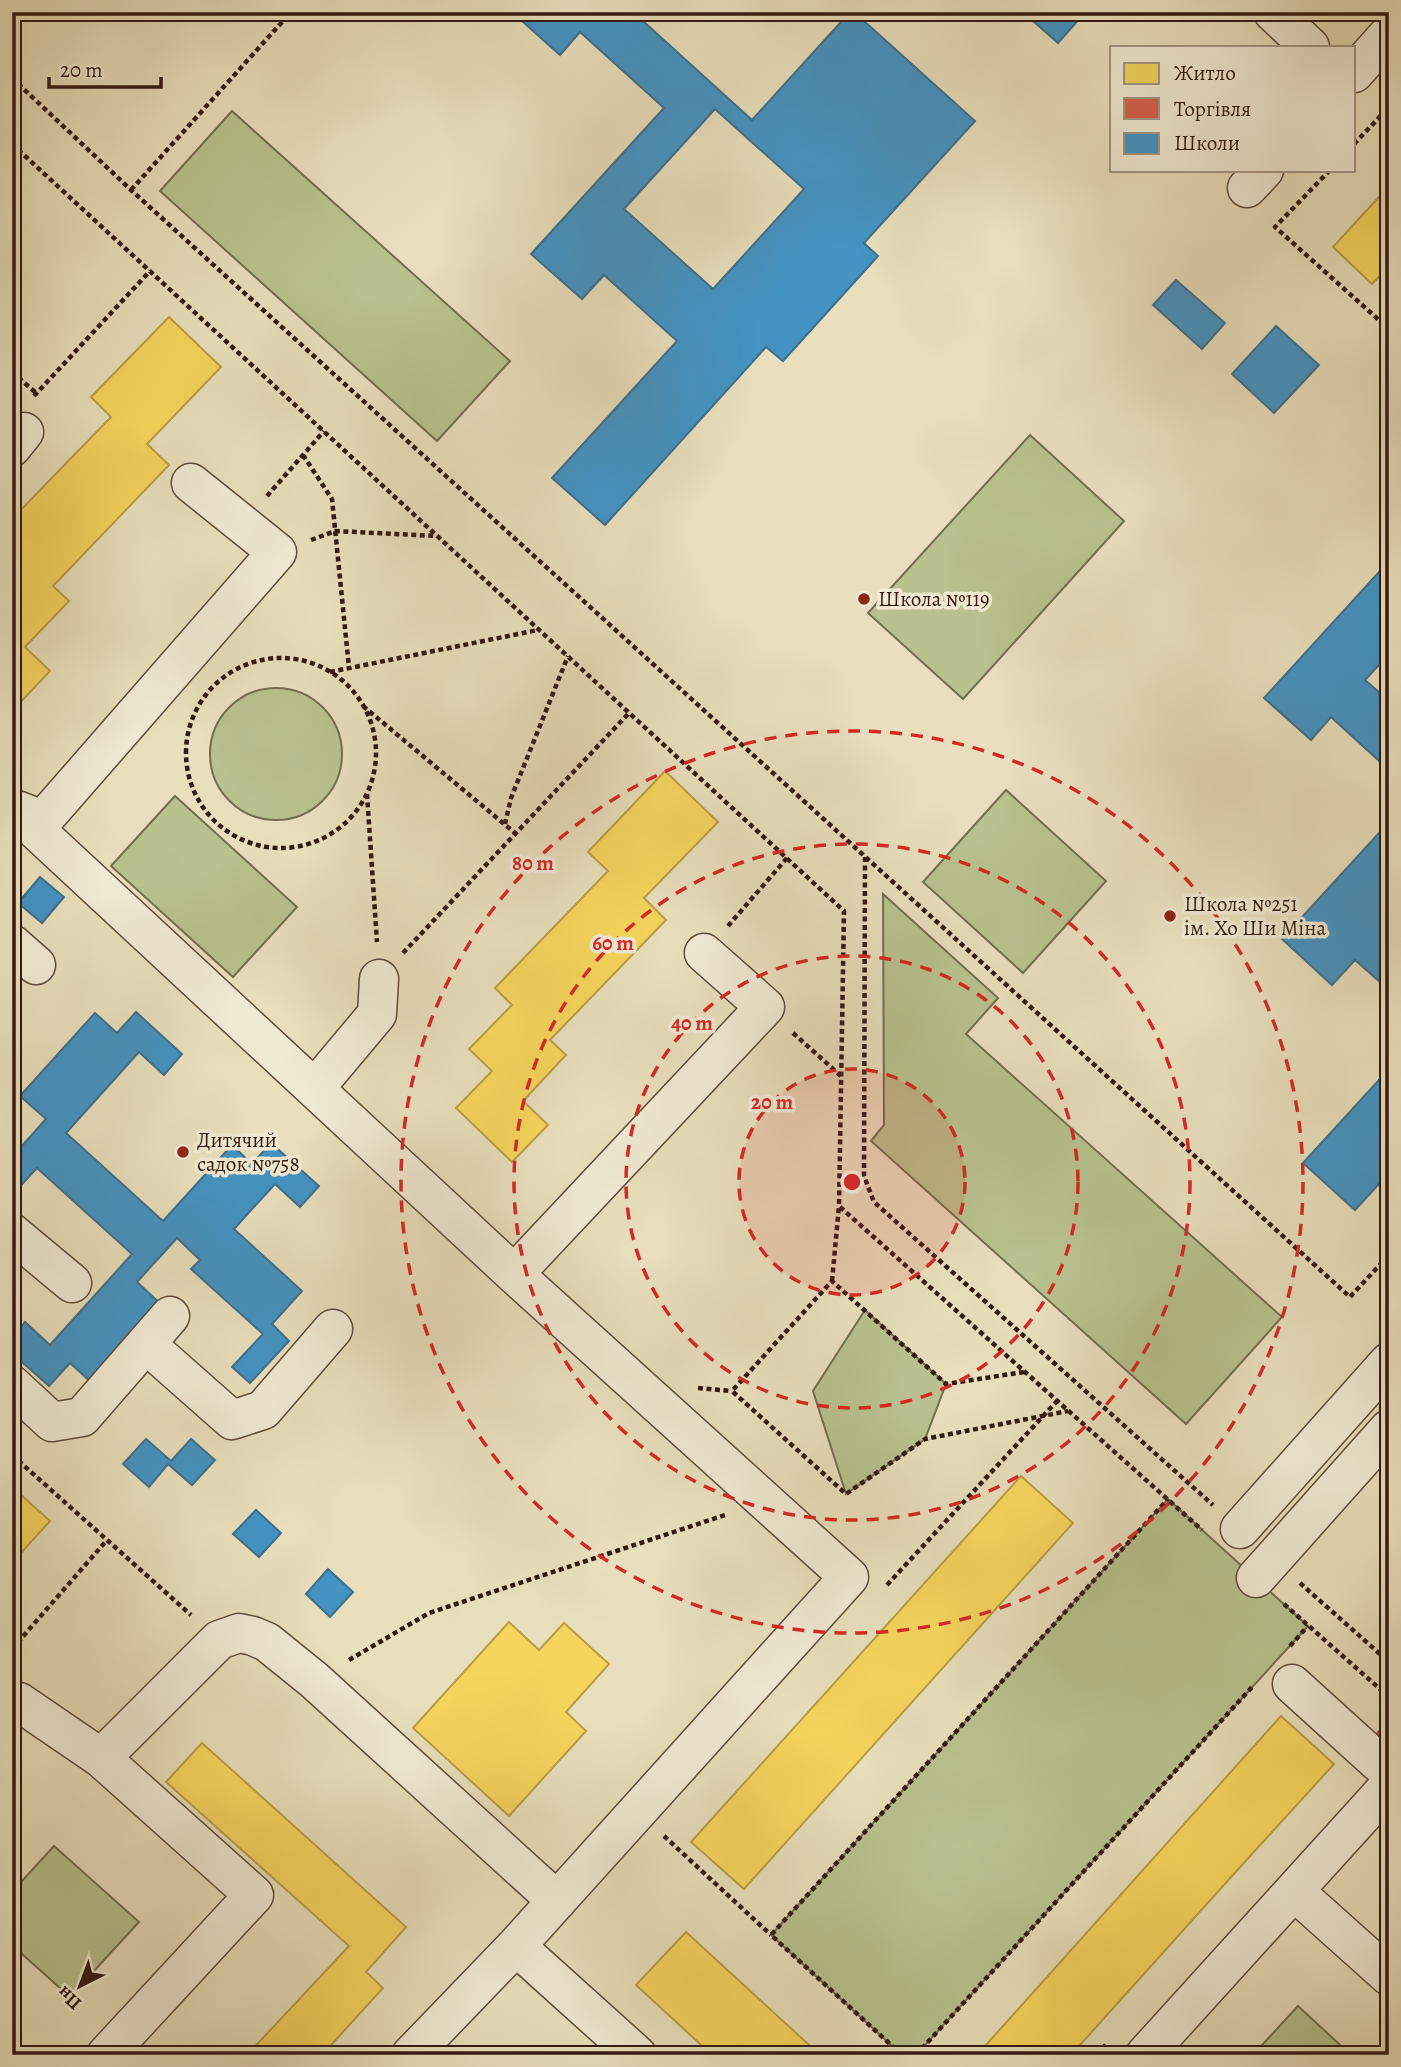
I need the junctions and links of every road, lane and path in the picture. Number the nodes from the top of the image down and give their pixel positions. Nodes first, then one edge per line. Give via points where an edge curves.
1 (291, 12) edge
2 (1273, 12) edge
3 (1389, 34) edge
4 (1309, 46) edge
5 (1356, 71) edge
6 (12, 78) edge
7 (1389, 107) edge
8 (1356, 142) edge
9 (1328, 172) edge
10 (131, 190) junction
11 (149, 271) dead end
12 (1389, 329) edge
13 (12, 372) edge
14 (35, 392) junction
15 (324, 431) dead end
16 (18, 439) edge
17 (303, 455) junction
18 (191, 483) dead end
19 (242, 524) junction
20 (335, 531) junction
21 (438, 536) dead end
22 (277, 552) junction
23 (538, 630) dead end
24 (568, 656) dead end
25 (349, 668) junction
26 (330, 672) junction
27 (362, 704) junction
28 (629, 713) dead end
29 (367, 793) junction
30 (13, 811) edge
31 (505, 824) junction
32 (516, 834) junction
33 (865, 857) junction
34 (787, 858) dead end
35 (704, 953) joint
36 (379, 979) junction
37 (765, 1007) junction
38 (842, 1077) dead end
39 (314, 1088) junction
40 (839, 1206) dead end
41 (12, 1233) edge
42 (1389, 1255) edge
43 (514, 1274) junction
44 (832, 1280) junction
45 (72, 1283) dead end
46 (333, 1329) dead end
47 (1389, 1362) edge
48 (1025, 1371) dead end
49 (12, 1385) edge
50 (1068, 1410) dead end
51 (1389, 1429) edge
52 (12, 1455) edge
53 (1168, 1499) dead end
54 (766, 1502) junction
55 (1240, 1530) joint
56 (107, 1540) junction
57 (1265, 1569) joint
58 (1308, 1626) dead end
59 (219, 1640) junction
60 (1289, 1646) dead end
61 (12, 1649) edge
62 (1389, 1662) edge
63 (314, 1680) junction
64 (1277, 1681) joint
65 (12, 1704) edge
66 (101, 1758) junction
67 (1389, 1772) edge
68 (1389, 1786) edge
69 (638, 1812) junction
70 (1294, 1891) junction
71 (557, 1901) junction
72 (771, 1935) junction
73 (516, 1946) junction
74 (1389, 1976) edge
75 (106, 2055) edge
76 (411, 2055) edge
77 (637, 2055) edge
78 (902, 2055) edge
79 (916, 2055) edge
80 (1145, 2055) edge

1 - 10 path
2 - 4 lane
3 - 5 lane
6 - 10 path
7 - 8 path
9 - 12 path via 1275,228
10 - 33 path
11 - 14 path
13 - 14 path
14 - 16 path
15 - 17 path
17 - 19 path
17 - 20 path via 332,499
18 - 19 lane
19 - 22 lane
20 - 21 path
20 - 22 path
20 - 25 path
22 - 30 lane via 43,820
23 - 25 path
24 - 31 path via 511,797
25 - 26 path
26 - 27 path
26 - 29 path via 309,662 262,660 221,679 193,715 187,737 190,783 200,804 233,836 276,848 299,847 340,828
27 - 29 path via 376,748
27 - 31 path
28 - 32 path
29 - 36 path
30 - 39 lane
31 - 32 path
32 - 36 path
33 - 42 path via 1350,1297
33 - 55 path via 864,1176 874,1202
34 - 35 path
35 - 37 lane
36 - 39 lane via 377,1014
37 - 38 path
37 - 43 lane
39 - 43 lane
40 - 44 path
41 - 45 lane
43 - 54 lane
44 - 48 path via 946,1384
44 - 50 path via 732,1391 846,1494 925,1439
46 - 49 lane via 263,1410 232,1420 158,1330 82,1417 52,1422
47 - 55 lane
51 - 57 lane
52 - 56 path
53 - 72 path
54 - 63 path via 429,1613
54 - 69 lane via 849,1577
56 - 59 path
56 - 61 path
57 - 62 path
58 - 60 path
59 - 63 lane via 233,1634 253,1636
59 - 66 lane
63 - 71 lane
64 - 67 lane
64 - 79 path
65 - 66 lane via 19,1702
66 - 75 lane via 254,1895
68 - 70 lane
69 - 71 lane
69 - 72 path
70 - 74 lane
70 - 80 lane
71 - 73 lane
72 - 78 path
73 - 76 lane
73 - 77 lane

